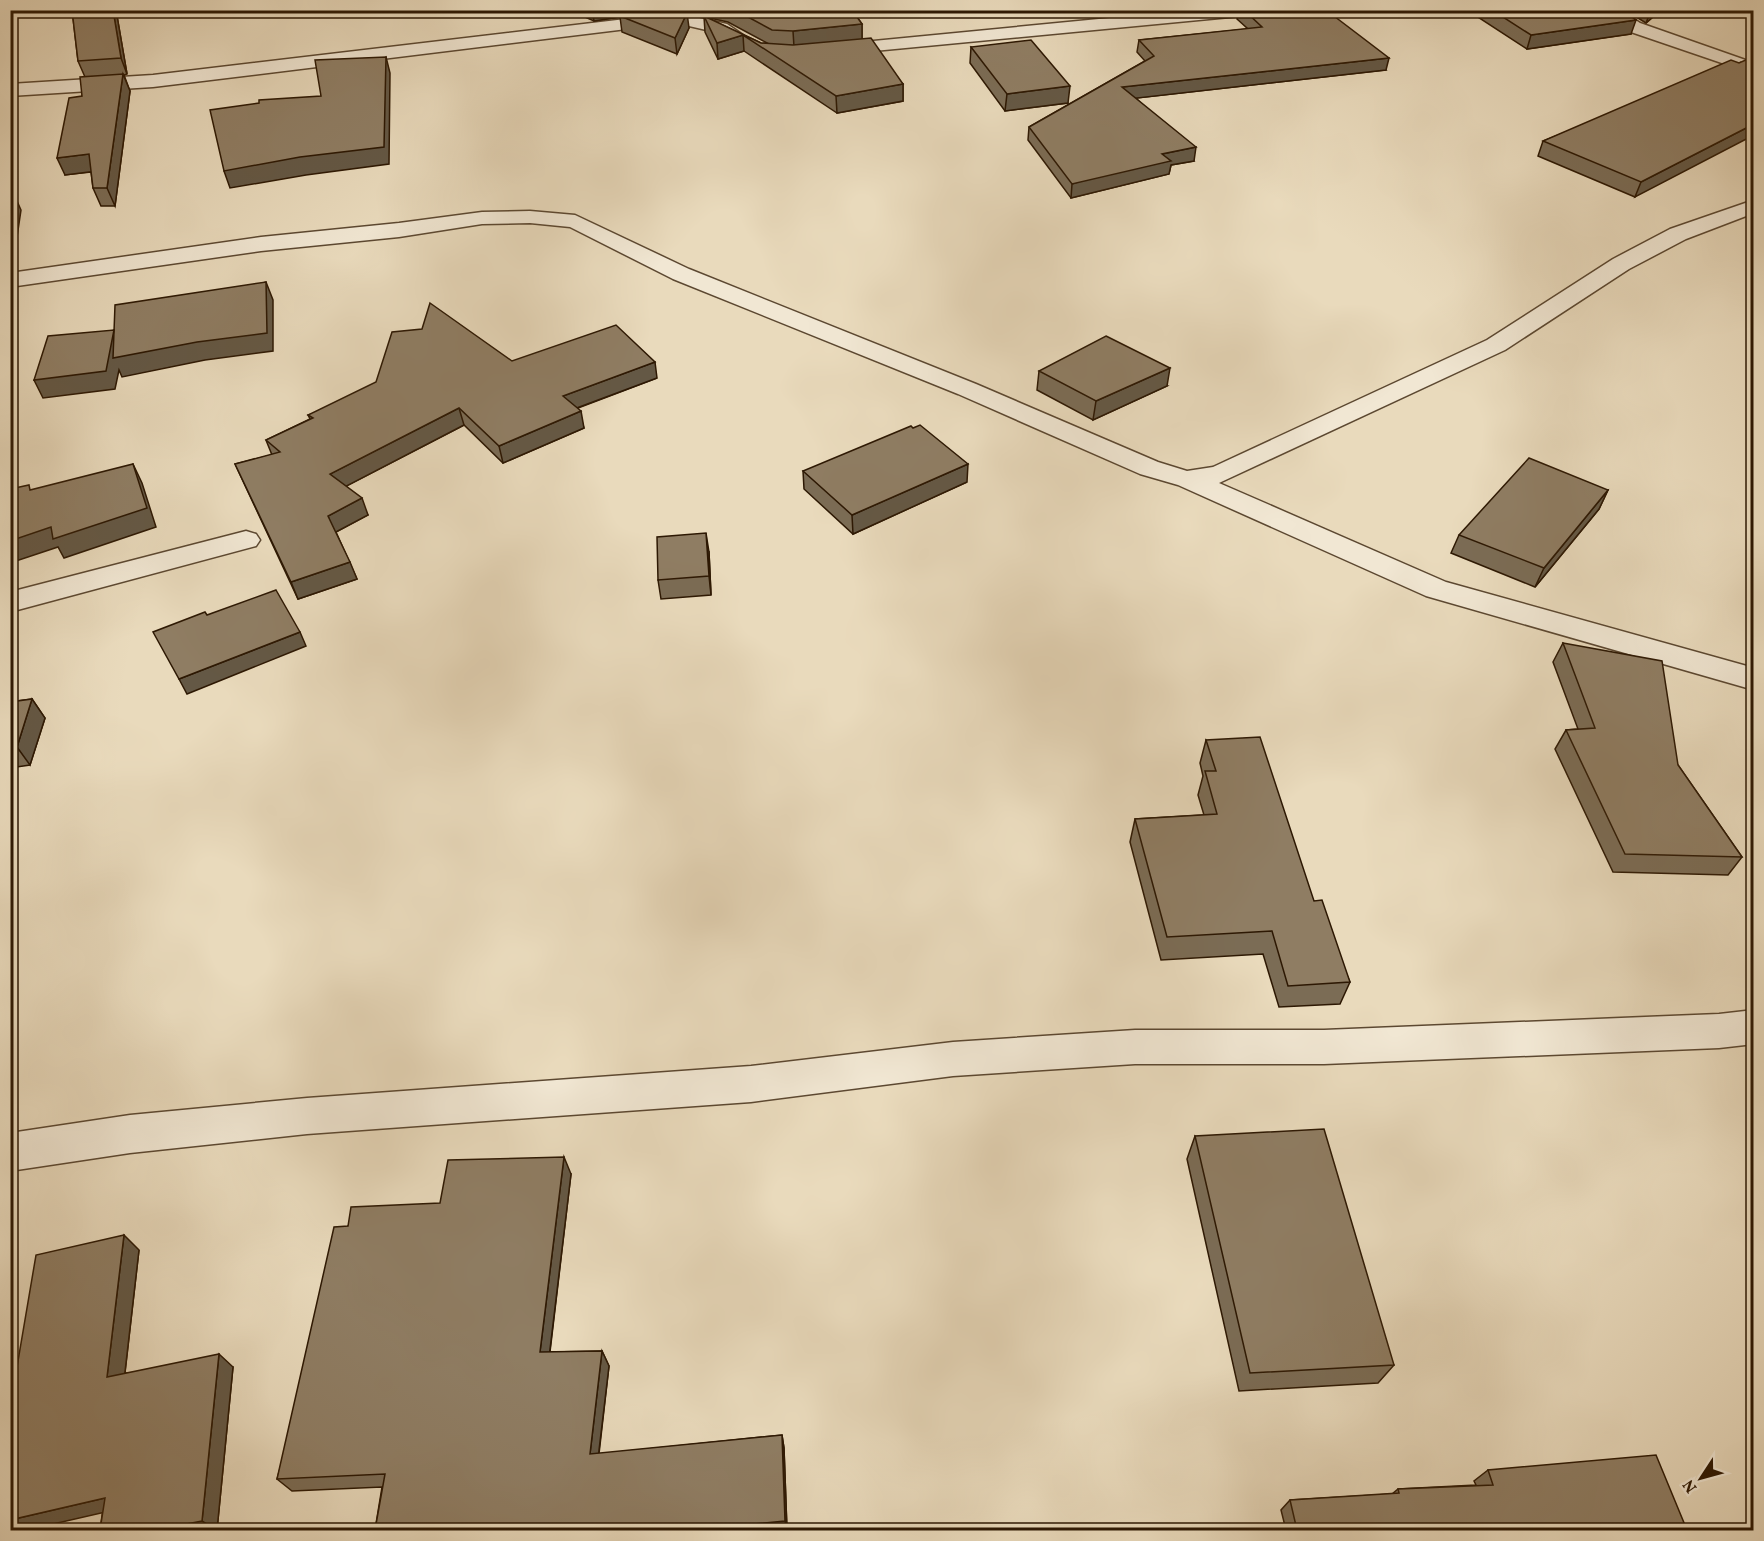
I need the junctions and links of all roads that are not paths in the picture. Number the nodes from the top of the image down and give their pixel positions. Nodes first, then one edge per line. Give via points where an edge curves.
1 (1251, 10) edge
2 (1608, 10) edge
3 (1016, 18) dead end
4 (1028, 32) junction
5 (757, 49) edge
6 (817, 52) edge
7 (1754, 69) edge
8 (10, 90) edge
9 (1754, 206) edge
10 (10, 280) edge
11 (1186, 479) junction
12 (246, 540) dead end
13 (10, 602) edge
14 (1754, 679) edge
15 (1754, 1027) edge
16 (10, 1152) edge

1 - 4 street
2 - 7 street via 1634,27
3 - 4 street
4 - 6 street
5 - 8 street via 721,28 676,18 153,81
9 - 11 street via 1678,234 1621,264 1496,345 1219,476
10 - 11 street via 261,244 482,218 575,221 681,274 967,389 1149,468
11 - 14 street via 1436,589
12 - 13 street
15 - 16 street via 1324,1047 1135,1047 976,1058 751,1084 307,1116 130,1134

